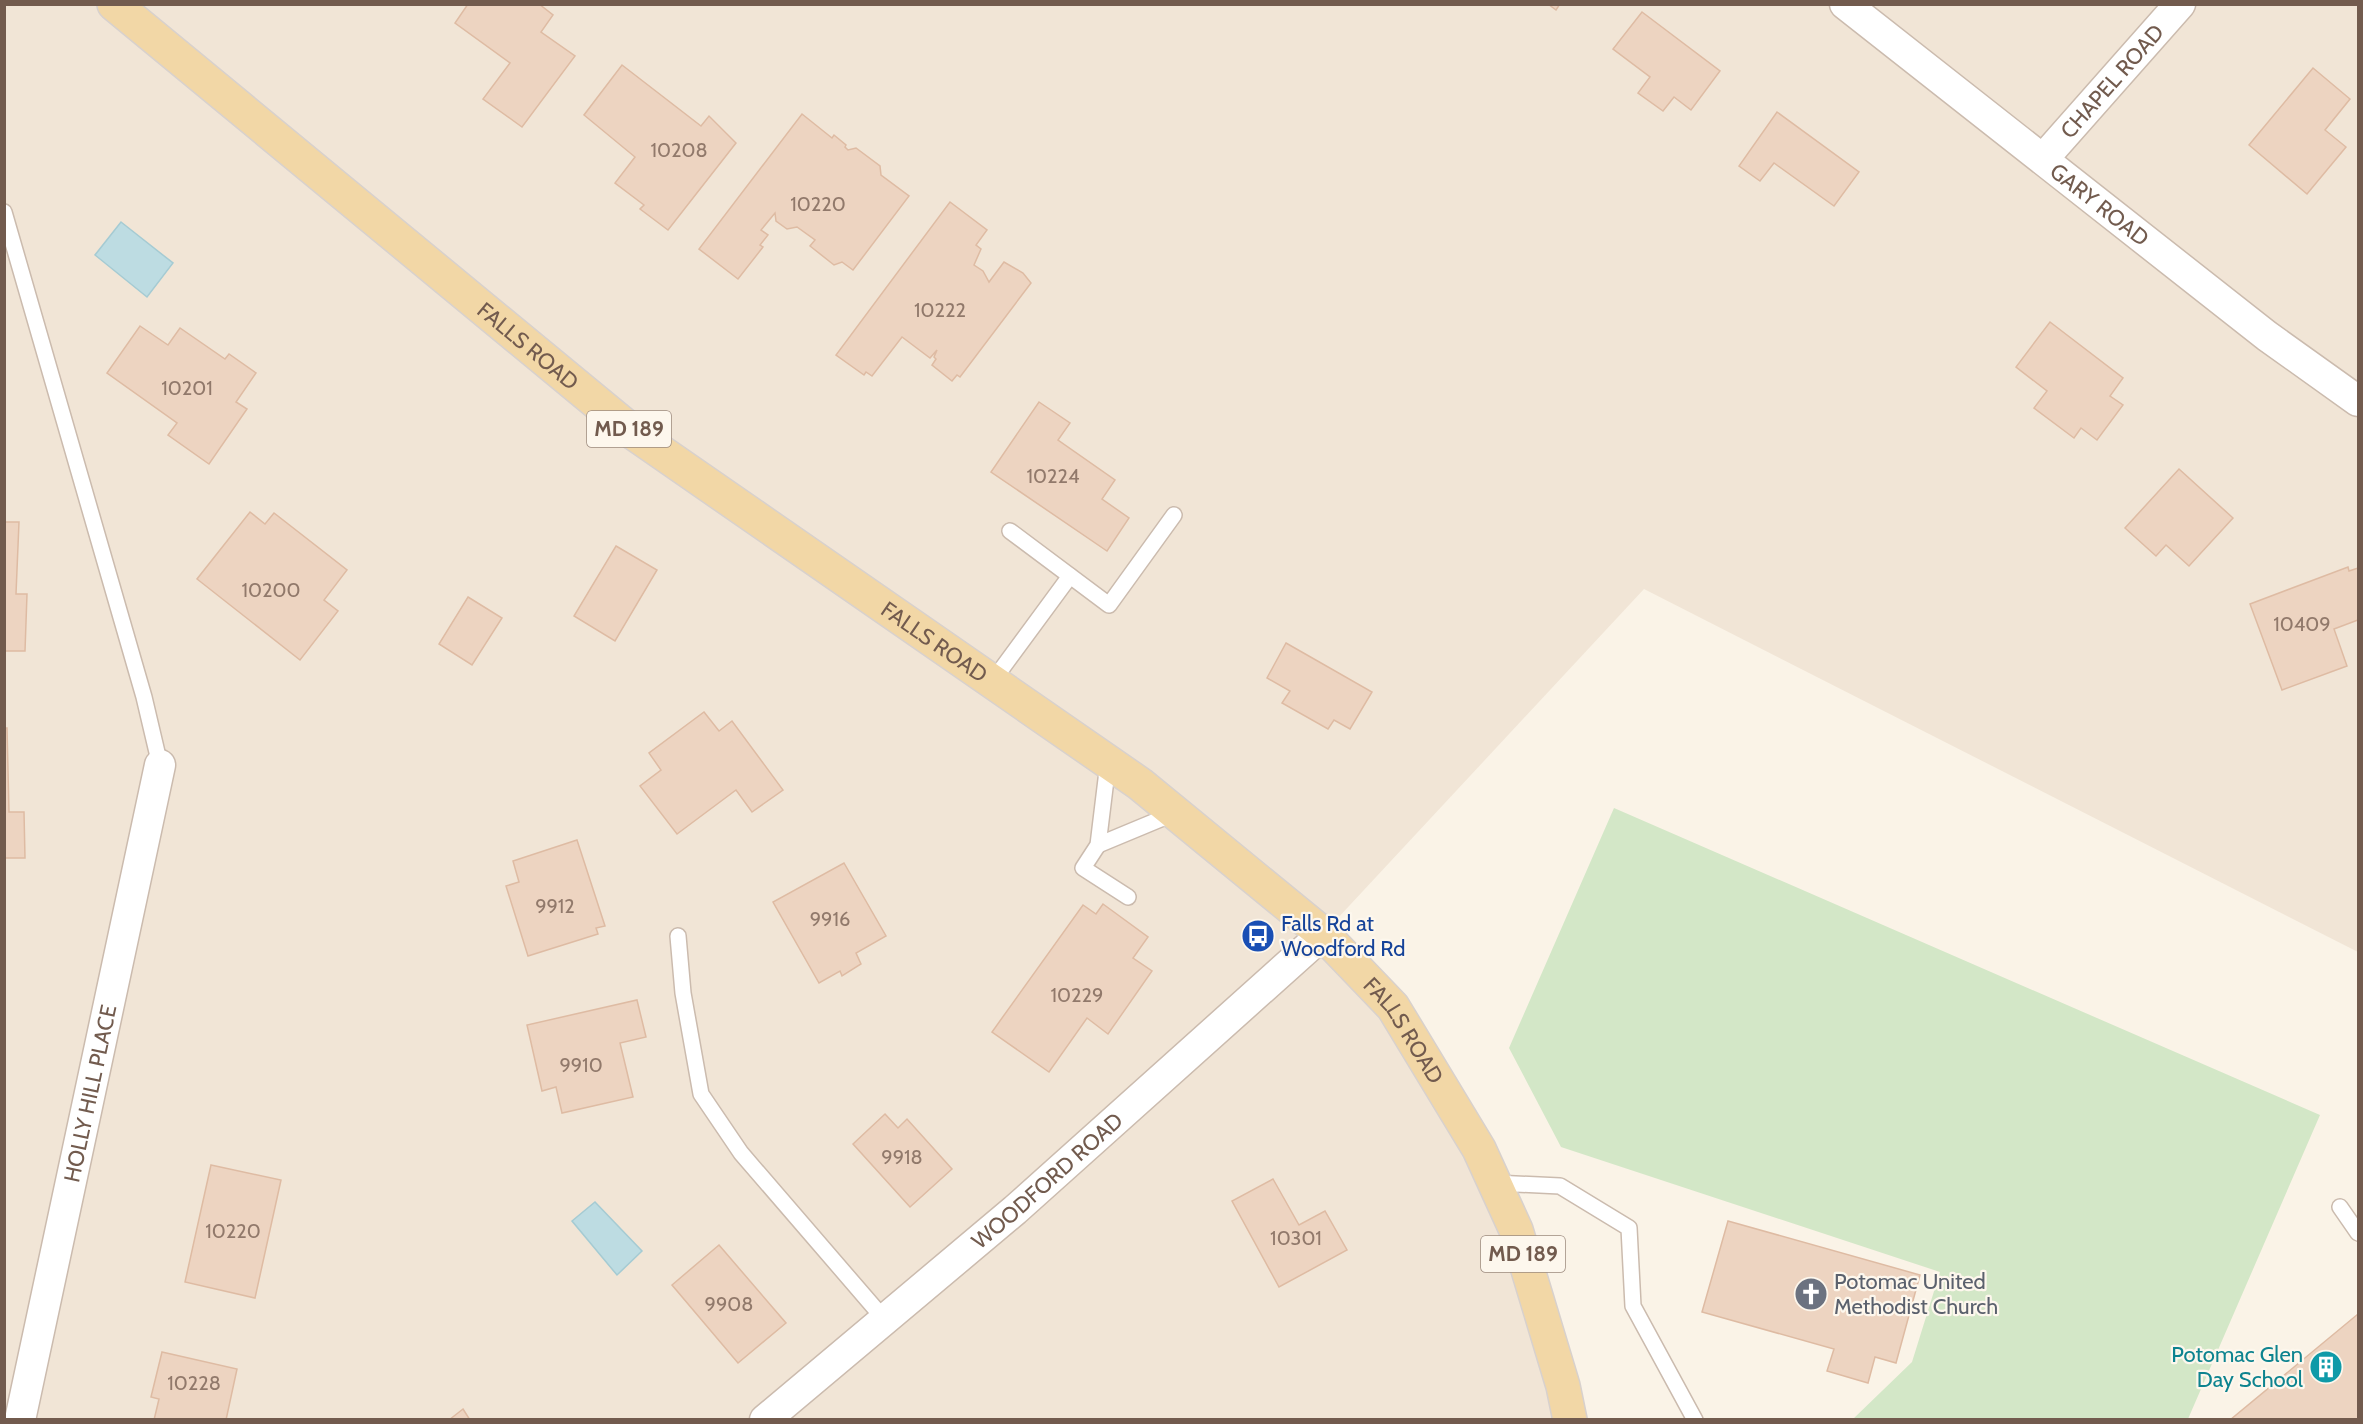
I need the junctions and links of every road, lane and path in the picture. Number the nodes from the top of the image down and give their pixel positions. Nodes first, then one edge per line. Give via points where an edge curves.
1 (114, 4) edge
2 (1845, 4) edge
3 (2180, 4) edge
4 (2043, 159) junction
5 (4, 212) edge
6 (2358, 401) edge
7 (1174, 515) dead end
8 (1010, 531) dead end
9 (1070, 576) junction
10 (992, 682) junction
11 (1108, 762) junction
12 (160, 765) joint
13 (1175, 813) junction
14 (1098, 845) junction
15 (1128, 897) dead end
16 (1323, 934) junction
17 (678, 936) dead end
18 (1494, 1183) junction
19 (2340, 1207) dead end
20 (2358, 1233) edge
21 (885, 1320) junction
22 (20, 1419) edge
23 (765, 1419) edge
24 (1570, 1419) edge
25 (1695, 1419) edge

1 - 10 main road, FALLS ROAD / MD 189 via 635,434
2 - 4 street, GARY ROAD
3 - 4 street, CHAPEL ROAD
4 - 6 street, GARY ROAD via 2267,336
5 - 12 lane via 144,697
7 - 9 lane via 1109,605
8 - 9 lane
9 - 10 lane
10 - 11 main road, FALLS ROAD / MD 189
11 - 13 main road, FALLS ROAD / MD 189
11 - 14 lane
12 - 22 street, HOLLY HILL PLACE
13 - 14 lane
13 - 16 main road, FALLS ROAD / MD 189
14 - 15 lane via 1083,868
16 - 18 main road, FALLS ROAD / MD 189 via 1393,1007 1479,1149
16 - 21 street, WOODFORD ROAD via 1015,1210
17 - 21 lane via 683,993 701,1094 741,1153
18 - 24 main road, FALLS ROAD / MD 189 via 1516,1230
18 - 25 lane via 1560,1186 1629,1228 1633,1306
19 - 20 lane
21 - 23 street, WOODFORD ROAD

